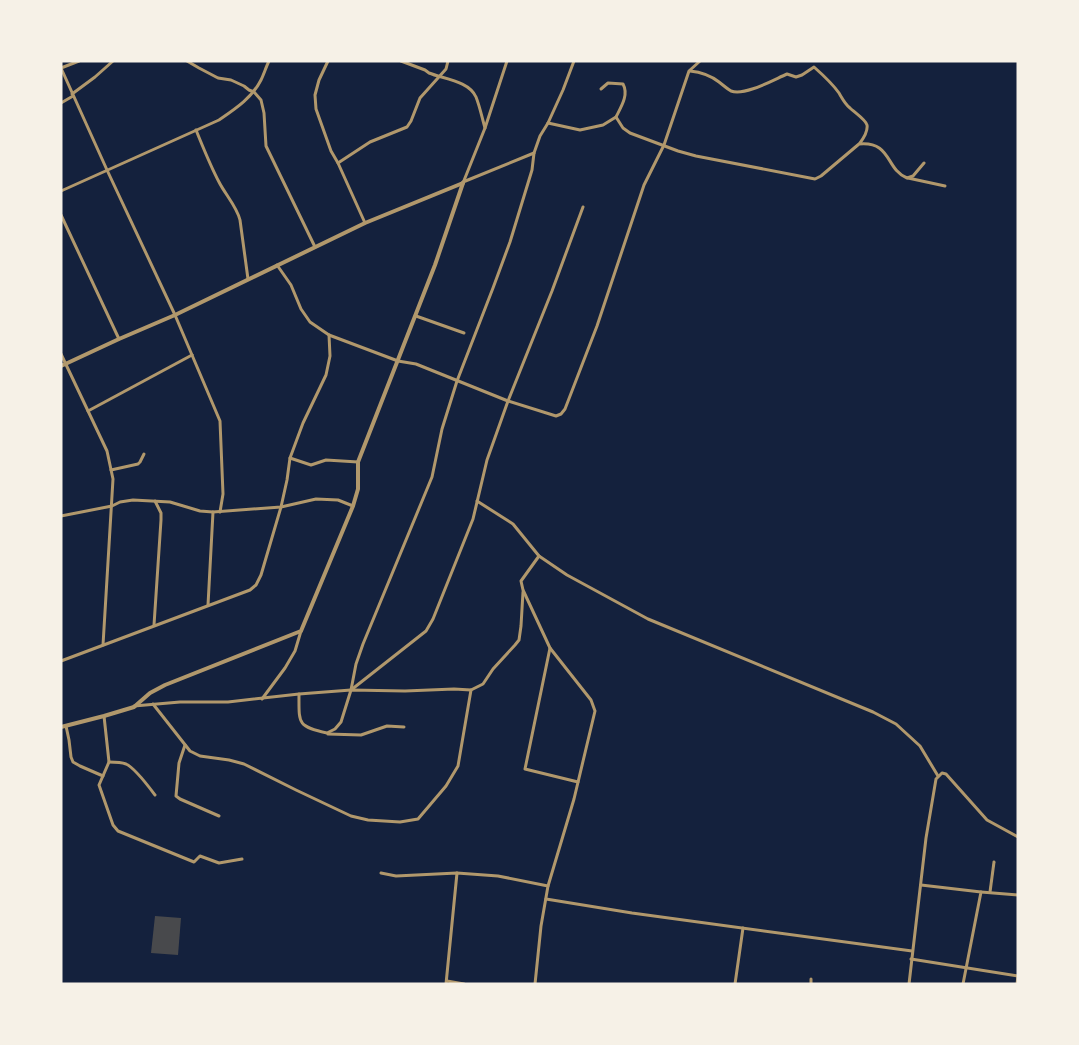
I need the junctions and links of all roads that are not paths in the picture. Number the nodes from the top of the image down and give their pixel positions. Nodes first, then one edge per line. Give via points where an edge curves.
1 (79, 61) edge
2 (187, 61) edge
3 (268, 61) edge
4 (328, 61) edge
5 (402, 61) edge
6 (448, 61) edge
7 (507, 61) edge
8 (574, 61) edge
9 (700, 61) edge
10 (111, 62) edge
11 (61, 68) edge
12 (689, 71) junction
13 (439, 76) junction
14 (600, 89) dead end
15 (254, 92) junction
16 (73, 95) junction
17 (61, 103) edge
18 (616, 117) junction
19 (548, 122) junction
20 (485, 128) junction
21 (196, 130) junction
22 (859, 144) junction
23 (664, 145) junction
24 (534, 152) junction
25 (338, 162) junction
26 (924, 163) dead end
27 (107, 170) junction
28 (907, 178) junction
29 (463, 183) junction
30 (945, 186) dead end
31 (61, 191) edge
32 (583, 207) dead end
33 (61, 215) edge
34 (365, 224) junction
35 (316, 248) junction
36 (277, 265) junction
37 (248, 279) junction
38 (175, 315) junction
39 (416, 316) junction
40 (464, 333) dead end
41 (329, 335) junction
42 (119, 339) junction
43 (61, 354) edge
44 (192, 355) junction
45 (398, 361) junction
46 (63, 365) edge
47 (457, 381) junction
48 (508, 401) junction
49 (88, 411) junction
50 (144, 454) dead end
51 (290, 458) junction
52 (358, 462) junction
53 (111, 470) junction
54 (155, 501) junction
55 (477, 501) junction
56 (112, 506) junction
57 (281, 506) junction
58 (353, 506) junction
59 (213, 512) junction
60 (220, 512) junction
61 (61, 516) edge
62 (539, 556) junction
63 (523, 590) junction
64 (208, 605) junction
65 (154, 626) junction
66 (300, 631) junction
67 (103, 645) junction
68 (550, 648) junction
69 (61, 661) edge
70 (351, 690) junction
71 (471, 690) junction
72 (299, 694) junction
73 (262, 698) junction
74 (152, 704) junction
75 (134, 706) junction
76 (104, 716) junction
77 (63, 726) edge
78 (404, 727) dead end
79 (327, 734) junction
80 (185, 745) junction
81 (109, 762) junction
82 (103, 776) junction
83 (938, 776) junction
84 (578, 782) junction
85 (155, 795) dead end
86 (219, 816) dead end
87 (1018, 837) edge
88 (242, 859) dead end
89 (994, 862) dead end
90 (381, 873) dead end
91 (458, 873) junction
92 (921, 885) junction
93 (548, 886) junction
94 (981, 892) junction
95 (990, 892) junction
96 (1018, 895) edge
97 (546, 899) junction
98 (743, 928) junction
99 (912, 951) junction
100 (911, 959) junction
101 (966, 968) junction
102 (1018, 975) edge
103 (446, 982) edge
104 (464, 984) edge
105 (535, 984) edge
106 (735, 984) edge
107 (909, 984) edge
108 (963, 984) edge
109 (1017, 984) edge

1 - 11 street
2 - 15 street
3 - 15 street
4 - 25 street via 315,95 316,109
5 - 13 street
6 - 13 street
7 - 20 street
8 - 19 street
9 - 12 street
10 - 16 street
11 - 16 street
12 - 22 street via 702,73 726,88 740,92 786,74 802,75 814,66 865,122 866,132
12 - 23 street
13 - 20 street via 467,86 474,92
13 - 25 street via 420,98 407,127 370,142
14 - 18 street via 608,83 623,84 626,94
15 - 21 street via 219,120
15 - 35 street via 261,100 264,113 266,146
16 - 17 street
16 - 27 street
18 - 19 street via 603,125 580,130
18 - 23 street via 630,133
19 - 24 street
20 - 29 street
21 - 27 street
21 - 37 street via 219,182 238,213
22 - 23 street via 815,179 696,156
22 - 28 street via 867,143 884,150 895,169
23 - 48 street via 644,185 597,326 564,409 556,416
24 - 29 street
24 - 47 street via 532,170 510,242
25 - 34 street
26 - 28 street
27 - 31 street
27 - 38 street
28 - 30 street
29 - 34 street
29 - 39 street
32 - 48 street
33 - 42 street
34 - 35 street
35 - 36 street
36 - 37 street
36 - 41 street via 310,322
37 - 38 street
38 - 42 street
38 - 44 street
39 - 40 street
39 - 45 street
41 - 45 street
41 - 51 street via 330,356 326,375
42 - 46 street
43 - 46 street
44 - 49 street
44 - 60 street via 220,421 223,494
45 - 47 street via 416,364
45 - 52 street
46 - 49 street
47 - 48 street
47 - 70 street via 432,477 363,644
48 - 55 street via 487,460
49 - 53 street via 107,451
50 - 53 street via 138,464
51 - 52 street via 311,465 326,460
51 - 57 street
52 - 58 street via 358,490
53 - 56 street
54 - 56 street via 134,500
54 - 59 street
54 - 65 street via 161,520
55 - 62 street via 513,524
55 - 70 street via 473,519 430,626
56 - 61 street
56 - 67 street
57 - 58 street via 316,499 338,500
57 - 60 street
57 - 64 street via 256,585
58 - 66 street
59 - 60 street
59 - 64 street
62 - 63 street via 521,581
62 - 83 street via 648,620 896,724 920,746
63 - 68 street
63 - 71 street via 516,646 483,684
64 - 65 street
65 - 67 street
66 - 73 street via 295,651
66 - 75 street via 165,685
67 - 69 street
68 - 84 street via 595,711
68 - 84 street via 525,769
70 - 71 street
70 - 72 street
70 - 79 street via 341,722
71 - 80 street via 458,766 418,819 400,822 351,816 244,764 200,756
72 - 73 street
72 - 79 street via 301,722 310,729
73 - 74 street
74 - 75 street
74 - 80 street
75 - 76 street
76 - 77 street
76 - 81 street
77 - 82 street via 73,762
78 - 79 street via 387,726 361,735
80 - 86 street via 179,763 176,797
81 - 82 street
81 - 85 street via 129,765
82 - 88 street via 99,785 118,831 194,862 200,856 219,864
83 - 87 street via 946,774 987,820
83 - 92 street
84 - 93 street
89 - 95 street
90 - 91 street via 396,876
91 - 93 street via 498,876
91 - 103 street
92 - 94 street
92 - 99 street
93 - 97 street
94 - 95 street
94 - 101 street
95 - 96 street
97 - 98 street
97 - 105 street
98 - 99 street
98 - 106 street
99 - 100 street
100 - 101 street
100 - 107 street
101 - 102 street
101 - 108 street
102 - 109 street
103 - 104 street

